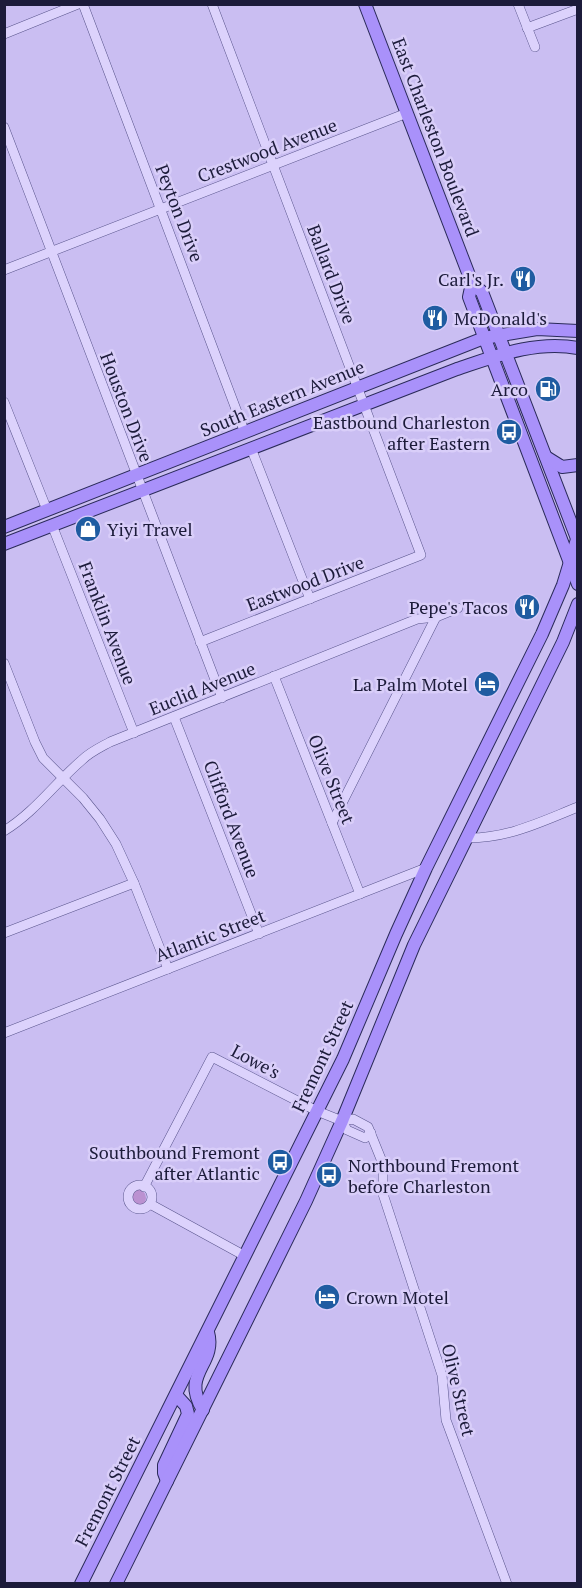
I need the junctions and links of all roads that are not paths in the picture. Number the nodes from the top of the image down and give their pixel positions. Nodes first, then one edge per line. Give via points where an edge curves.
1 (78, 4) edge
2 (83, 4) edge
3 (212, 4) edge
4 (365, 4) edge
5 (518, 4) edge
6 (574, 8) edge
7 (527, 28) junction
8 (4, 34) edge
9 (535, 47) dead end
10 (407, 113) junction
11 (4, 127) edge
12 (273, 165) junction
13 (161, 209) junction
14 (51, 252) junction
15 (4, 270) edge
16 (472, 283) junction
17 (578, 330) edge
18 (498, 334) junction
19 (484, 338) junction
20 (578, 348) edge
21 (505, 354) junction
22 (492, 358) junction
23 (358, 388) junction
24 (4, 402) edge
25 (364, 404) junction
26 (245, 432) junction
27 (251, 448) junction
28 (545, 457) junction
29 (578, 465) edge
30 (136, 475) junction
31 (142, 491) junction
32 (47, 510) junction
33 (52, 525) junction
34 (4, 526) edge
35 (577, 538) edge
36 (4, 544) edge
37 (421, 555) joint
38 (570, 564) junction
39 (578, 584) edge
40 (310, 599) junction
41 (578, 604) edge
42 (458, 608) dead end
43 (436, 617) junction
44 (578, 629) edge
45 (200, 642) junction
46 (562, 642) junction
47 (4, 663) edge
48 (274, 676) junction
49 (222, 698) junction
50 (174, 717) junction
51 (134, 733) junction
52 (62, 778) junction
53 (578, 807) edge
54 (332, 823) junction
55 (4, 831) edge
56 (466, 838) junction
57 (426, 868) junction
58 (134, 882) junction
59 (360, 894) junction
60 (4, 933) edge
61 (259, 934) junction
62 (168, 969) junction
63 (4, 1033) edge
64 (317, 1111) junction
65 (342, 1121) junction
66 (144, 1187) junction
67 (150, 1204) junction
68 (245, 1257) junction
69 (208, 1330) junction
70 (176, 1395) junction
71 (202, 1410) junction
72 (167, 1481) junction
73 (90, 1566) junction
74 (81, 1584) edge
75 (90, 1584) edge
76 (116, 1584) edge
77 (507, 1584) edge

1 - 8 street
2 - 13 street, Peyton Drive
3 - 12 street, Ballard Drive
4 - 10 main road, East Charleston Boulevard
5 - 7 street
6 - 7 street
7 - 9 street
10 - 12 street, Crestwood Avenue
10 - 16 main road, East Charleston Boulevard
11 - 14 street, Houston Drive
12 - 13 street, Crestwood Avenue
12 - 23 street, Ballard Drive
13 - 14 street, Crestwood Avenue
13 - 26 street, Peyton Drive
14 - 15 street, Crestwood Avenue
14 - 30 street, Houston Drive
16 - 18 main road, East Charleston Boulevard via 482,292
16 - 19 main road, East Charleston Boulevard via 469,297
17 - 18 main road, South Eastern Avenue via 537,329
18 - 19 main road, South Eastern Avenue
18 - 21 main road, East Charleston Boulevard
19 - 22 main road, East Charleston Boulevard
19 - 23 main road, South Eastern Avenue
20 - 21 main road, South Eastern Avenue via 548,346
21 - 22 main road, South Eastern Avenue
21 - 28 main road, East Charleston Boulevard
22 - 25 main road, South Eastern Avenue
22 - 38 main road, East Charleston Boulevard
23 - 25 street, Ballard Drive
23 - 26 main road, South Eastern Avenue
24 - 32 street
25 - 27 main road, South Eastern Avenue
25 - 37 street, Ballard Drive
26 - 30 main road, South Eastern Avenue
27 - 31 main road, South Eastern Avenue
27 - 40 street
28 - 29 main road via 562,467
28 - 35 main road, East Charleston Boulevard
30 - 31 street, Houston Drive
30 - 32 main road, South Eastern Avenue
31 - 33 main road, South Eastern Avenue
31 - 45 street, Houston Drive
32 - 34 main road, South Eastern Avenue
33 - 36 main road, South Eastern Avenue
33 - 51 street, Franklin Avenue
35 - 38 main road, Fremont Street
37 - 40 street, Eastwood Drive
38 - 39 main road, East Charleston Boulevard
38 - 57 main road, Fremont Street via 535,649
40 - 45 street, Eastwood Drive
41 - 46 main road
42 - 43 street, Euclid Avenue
43 - 48 street, Euclid Avenue via 417,619
43 - 54 street
44 - 46 main road
45 - 49 street, Houston Drive
46 - 56 main road
47 - 52 street via 43,758
48 - 49 street, Euclid Avenue
48 - 54 street, Olive Street
49 - 50 street, Euclid Avenue
50 - 51 street, Euclid Avenue
50 - 61 street, Clifford Avenue
51 - 52 street, Euclid Avenue via 84,758
52 - 55 street, Euclid Avenue via 39,804
52 - 58 street via 100,819
53 - 56 street via 503,836
54 - 59 street, Olive Street
56 - 65 main road via 414,945
57 - 59 street, Atlantic Street
57 - 64 main road, Fremont Street
58 - 60 street
58 - 62 street
59 - 61 street, Atlantic Street
61 - 62 street, Atlantic Street
62 - 63 street, Atlantic Street
64 - 65 street, Olive Street
64 - 66 street, Lowe's via 212,1057
64 - 68 main road, Fremont Street
65 - 71 main road via 302,1211
65 - 77 street, Olive Street via 353,1119 371,1133 382,1164 383,1194 442,1375 446,1420
66 - 67 street via 150,1192
66 - 67 street via 132,1188 129,1203 135,1209
67 - 68 street
68 - 69 main road, Fremont Street
69 - 70 main road, Fremont Street
69 - 71 main road via 210,1349 194,1382
70 - 72 main road via 188,1414 164,1465
70 - 73 main road, Fremont Street
71 - 72 main road
72 - 76 main road
73 - 74 main road, Fremont Street
73 - 75 main road

